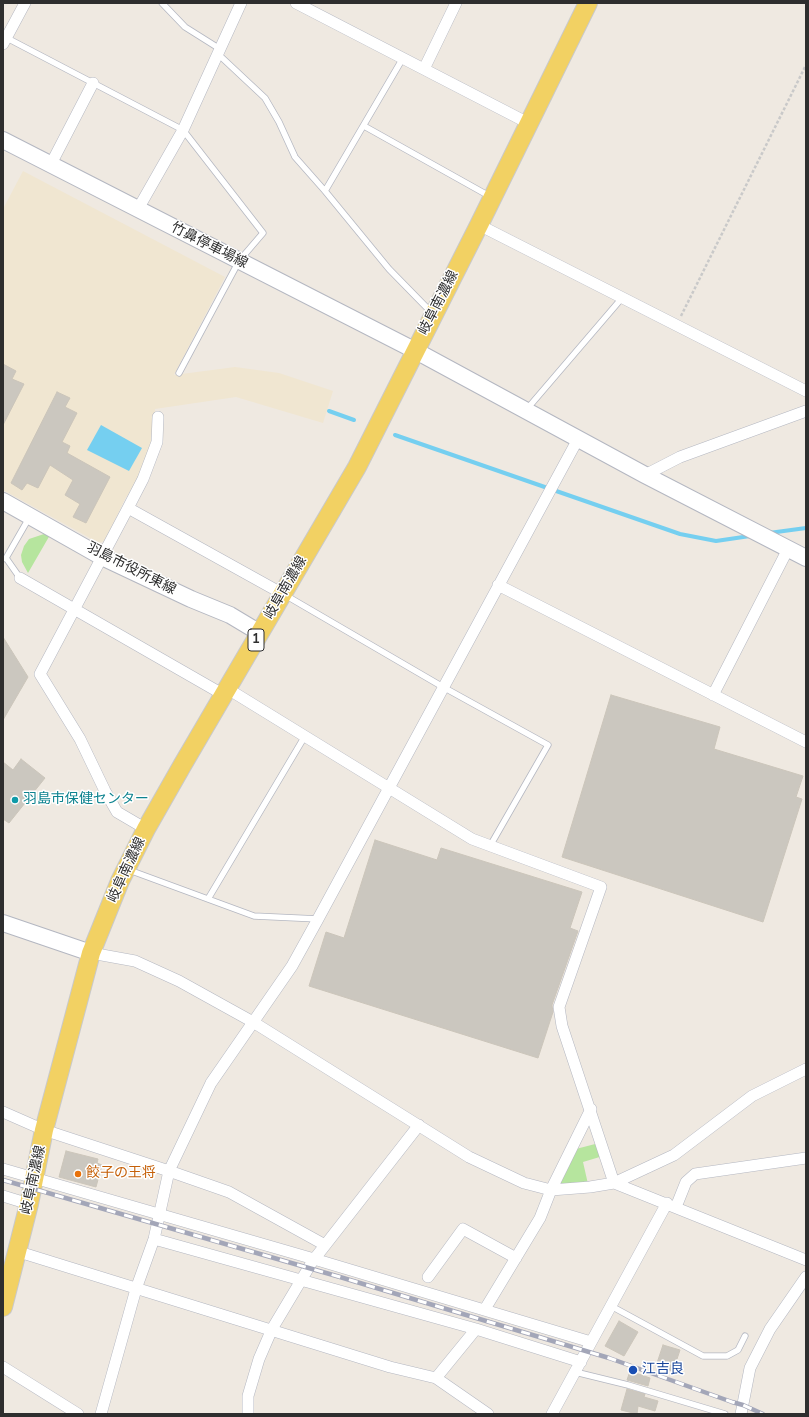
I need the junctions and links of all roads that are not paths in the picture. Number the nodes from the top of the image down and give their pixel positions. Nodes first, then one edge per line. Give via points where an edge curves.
1 (25, 3) edge
2 (162, 3) edge
3 (241, 3) edge
4 (296, 3) edge
5 (456, 3) edge
6 (588, 3) edge
7 (4, 39) edge
8 (219, 52) junction
9 (403, 58) junction
10 (424, 69) junction
11 (93, 83) junction
12 (530, 124) junction
13 (364, 126) junction
14 (183, 130) junction
15 (3, 140) edge
16 (51, 164) junction
17 (325, 191) junction
18 (493, 198) junction
19 (138, 209) junction
20 (479, 225) junction
21 (239, 261) junction
22 (622, 298) junction
23 (433, 314) junction
24 (416, 351) junction
25 (180, 373) dead end
26 (806, 391) edge
27 (526, 411) junction
28 (806, 411) edge
29 (158, 417) dead end
30 (578, 439) junction
31 (645, 475) junction
32 (3, 501) edge
33 (128, 508) junction
34 (30, 516) junction
35 (786, 548) junction
36 (102, 557) junction
37 (806, 558) edge
38 (4, 559) edge
39 (20, 578) joint
40 (498, 585) junction
41 (283, 594) junction
42 (74, 609) junction
43 (260, 633) junction
44 (443, 687) junction
45 (226, 692) junction
46 (714, 695) junction
47 (306, 736) junction
48 (806, 742) edge
49 (388, 788) junction
50 (146, 829) junction
51 (490, 846) junction
52 (127, 869) junction
53 (208, 899) junction
54 (318, 919) junction
55 (3, 923) edge
56 (91, 953) junction
57 (253, 1022) junction
58 (806, 1069) edge
59 (591, 1109) junction
60 (3, 1112) edge
61 (419, 1125) junction
62 (44, 1130) junction
63 (806, 1158) edge
64 (3, 1169) edge
65 (169, 1171) junction
66 (34, 1179) junction
67 (614, 1182) junction
68 (551, 1190) junction
69 (3, 1196) edge
70 (29, 1204) junction
71 (672, 1205) junction
72 (160, 1215) junction
73 (154, 1239) junction
74 (325, 1245) junction
75 (16, 1251) junction
76 (516, 1258) junction
77 (314, 1259) junction
78 (806, 1260) edge
79 (428, 1277) dead end
80 (806, 1277) edge
81 (302, 1280) junction
82 (136, 1289) junction
83 (611, 1306) junction
84 (3, 1307) edge
85 (485, 1309) junction
86 (272, 1329) junction
87 (476, 1329) junction
88 (745, 1336) dead end
89 (591, 1342) junction
90 (3, 1367) edge
91 (578, 1367) junction
92 (436, 1378) junction
93 (78, 1414) edge
94 (101, 1414) edge
95 (248, 1414) edge
96 (488, 1414) edge
97 (552, 1414) edge
98 (724, 1414) edge
99 (742, 1414) edge

1 - 7 street
2 - 8 lane via 185,27
3 - 8 street
4 - 9 street
5 - 10 street
6 - 12 main road, 岐阜南濃線 / 1
7 - 11 lane
8 - 14 street
8 - 17 lane via 265,98 294,157
9 - 10 street
9 - 13 lane
10 - 12 street
11 - 14 lane
11 - 16 street
12 - 18 main road, 岐阜南濃線 / 1
13 - 17 lane
13 - 18 lane
14 - 19 street
14 - 21 lane via 263,233
15 - 16 street, 竹鼻停車場線
16 - 19 street, 竹鼻停車場線
17 - 23 lane via 389,268
18 - 20 main road, 岐阜南濃線 / 1
19 - 21 street, 竹鼻停車場線
20 - 22 street
20 - 23 main road, 岐阜南濃線 / 1
21 - 24 street, 竹鼻停車場線
21 - 25 lane
22 - 26 street
22 - 27 lane
23 - 24 main road, 岐阜南濃線 / 1
24 - 27 street, 竹鼻停車場線
24 - 41 main road, 岐阜南濃線 / 1 via 357,467
27 - 30 street, 竹鼻停車場線
28 - 31 street via 680,458
29 - 33 street via 157,442 143,479
30 - 31 street, 竹鼻停車場線
30 - 40 street
31 - 35 street, 竹鼻停車場線
32 - 34 street, 羽島市役所東線
33 - 36 street
33 - 41 street
34 - 36 street, 羽島市役所東線
34 - 38 lane
35 - 37 street, 竹鼻停車場線
35 - 46 street
36 - 42 street
36 - 43 street, 羽島市役所東線 via 191,599 230,614
38 - 39 lane
39 - 42 street
40 - 44 street
40 - 46 street
41 - 43 main road, 岐阜南濃線 / 1
41 - 44 lane
42 - 45 street
42 - 50 street via 40,674 80,739 117,812
43 - 45 main road, 岐阜南濃線 / 1
44 - 49 street
44 - 51 lane via 548,745
45 - 47 street
45 - 50 main road, 岐阜南濃線 / 1
46 - 48 street
47 - 49 street
47 - 53 lane
49 - 51 street via 472,839
49 - 54 street
50 - 52 main road, 岐阜南濃線 / 1
51 - 59 street via 601,887 559,1008 562,1026
52 - 53 lane
52 - 56 main road, 岐阜南濃線 / 1
53 - 54 lane via 254,916
54 - 57 street via 292,966
55 - 56 street
56 - 57 street via 135,961 179,981
56 - 62 main road, 岐阜南濃線 / 1
57 - 61 street
57 - 65 street via 211,1083
58 - 67 street via 752,1096 674,1155
59 - 67 street
59 - 68 street
60 - 62 street
61 - 68 street via 469,1157 524,1183
61 - 74 street
62 - 65 street
62 - 66 main road, 岐阜南濃線 / 1
63 - 71 street via 695,1174 686,1182
64 - 66 street
65 - 72 street
65 - 74 street via 229,1192
66 - 70 main road, 岐阜南濃線 / 1
66 - 72 street
67 - 68 street
67 - 71 street
68 - 76 street via 540,1218
69 - 70 street
70 - 75 main road, 岐阜南濃線 / 1
71 - 78 street
71 - 83 street
72 - 73 street
72 - 77 street
73 - 81 street
73 - 82 street
74 - 77 street
75 - 82 street
75 - 84 main road, 岐阜南濃線 / 1
76 - 79 street via 463,1229
76 - 85 street
77 - 81 street
77 - 85 street
80 - 99 street via 770,1329 750,1368
81 - 86 street
81 - 87 street
82 - 86 street
82 - 94 street
83 - 88 lane via 703,1356 728,1356 738,1350
83 - 89 street
85 - 89 street
86 - 92 street via 390,1367
86 - 95 street via 259,1359 248,1396
87 - 91 street
87 - 92 street
89 - 91 street
90 - 93 street
91 - 97 street
91 - 98 lane
92 - 96 street

